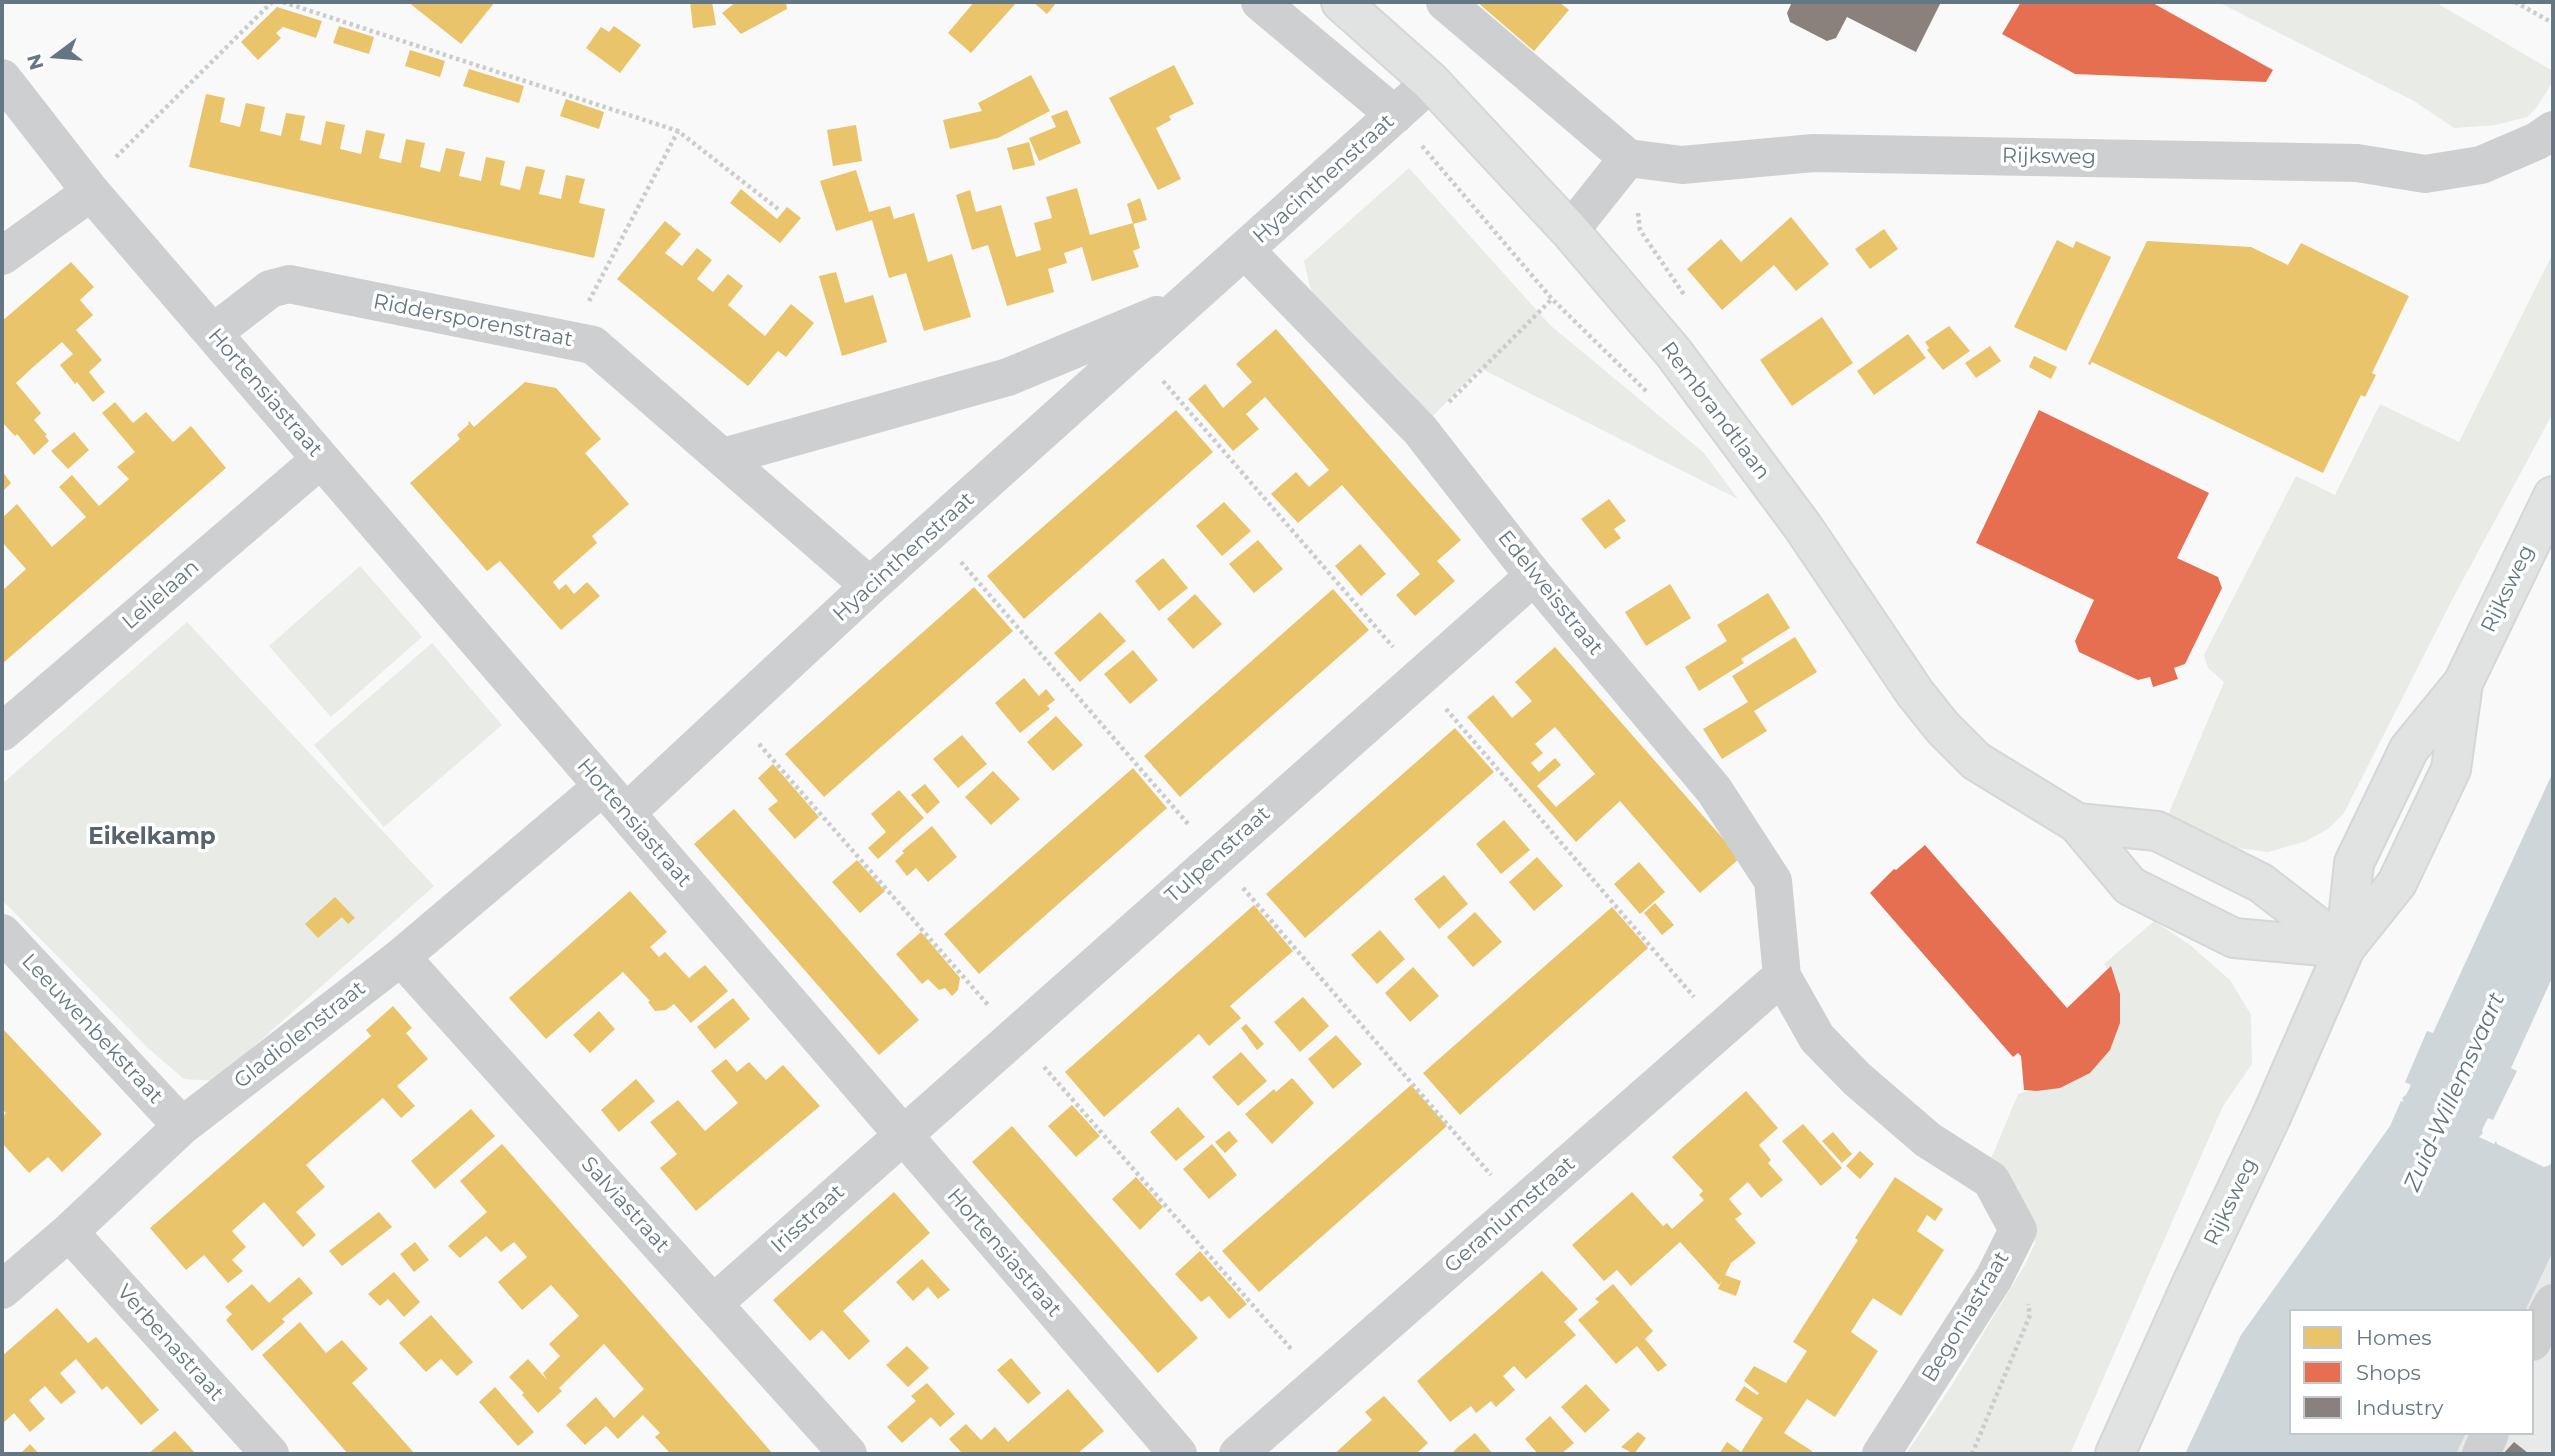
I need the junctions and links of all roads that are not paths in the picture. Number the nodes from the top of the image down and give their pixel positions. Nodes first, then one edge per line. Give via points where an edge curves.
1 (1260, 2) edge
2 (1341, 2) edge
3 (1445, 2) edge
4 (2, 78) edge
5 (1431, 82) junction
6 (1395, 115) junction
7 (2553, 130) edge
8 (1628, 158) junction
9 (89, 189) junction
10 (1570, 231) junction
11 (1245, 250) junction
12 (2, 256) edge
13 (1185, 304) junction
14 (213, 334) junction
15 (723, 457) junction
16 (321, 458) junction
17 (2553, 496) edge
18 (1534, 576) junction
19 (870, 586) junction
20 (2, 732) edge
21 (614, 799) junction
22 (2077, 823) junction
23 (2, 933) edge
24 (2345, 948) junction
25 (401, 957) junction
26 (1782, 976) junction
27 (181, 1126) junction
28 (903, 1134) junction
29 (69, 1232) junction
30 (2, 1290) edge
31 (2553, 1303) edge
32 (713, 1304) junction
33 (2534, 1338) edge
34 (2489, 1435) edge
35 (270, 1454) edge
36 (848, 1454) edge
37 (1178, 1454) edge
38 (1238, 1454) edge
39 (1881, 1454) edge
40 (2115, 1454) edge
41 (2480, 1454) edge

1 - 6 street
2 - 5 main road, Rembrandtlaan
3 - 8 street
4 - 9 street, Hortensiastraat
5 - 6 street, Hyacinthenstraat
5 - 10 main road, Rembrandtlaan
6 - 11 street, Hyacinthenstraat
7 - 8 street, Rijksweg via 2537,142 2481,165 2425,174 2357,163 1814,153 1682,165
8 - 10 street
9 - 12 street
9 - 14 street, Hortensiastraat
10 - 22 main road, Rembrandtlaan via 1673,352 1803,527 1942,728 1976,761
11 - 13 street, Hyacinthenstraat
11 - 18 street, Edelweisstraat via 1420,430
13 - 15 street, Hyacinthenstraat via 1008,377
13 - 19 street, Hyacinthenstraat
14 - 15 street, Riddersporenstraat via 271,289 289,284 593,345
14 - 16 street, Hortensiastraat
15 - 19 street, Riddersporenstraat
16 - 20 street, Lelielaan
16 - 21 street, Hortensiastraat
17 - 24 main road, Rijksweg via 2463,682 2451,769 2397,883
18 - 26 street, Edelweisstraat via 1714,790 1773,881
18 - 28 street, Tulpenstraat
19 - 21 street, Hyacinthenstraat
21 - 25 street, Gladiolenstraat
21 - 28 street, Hortensiastraat
22 - 24 main road, Rembrandtlaan via 2157,831 2261,883
22 - 24 main road, Rembrandtlaan via 2130,886 2234,938
23 - 27 street, Leeuwenbekstraat
24 - 40 main road, Rijksweg via 2272,1118
25 - 27 street, Gladiolenstraat
25 - 32 street, Salviastraat
26 - 38 street, Geraniumstraat
26 - 39 street, Begoniastraat via 1817,1038 1928,1140 1991,1180 2018,1230 1994,1278
27 - 29 street, Gladiolenstraat
28 - 32 street, Irisstraat
28 - 37 street, Hortensiastraat
29 - 30 street, Gladiolenstraat
29 - 35 street, Verbenastraat
31 - 33 street
32 - 36 street, Salviastraat
34 - 41 street

